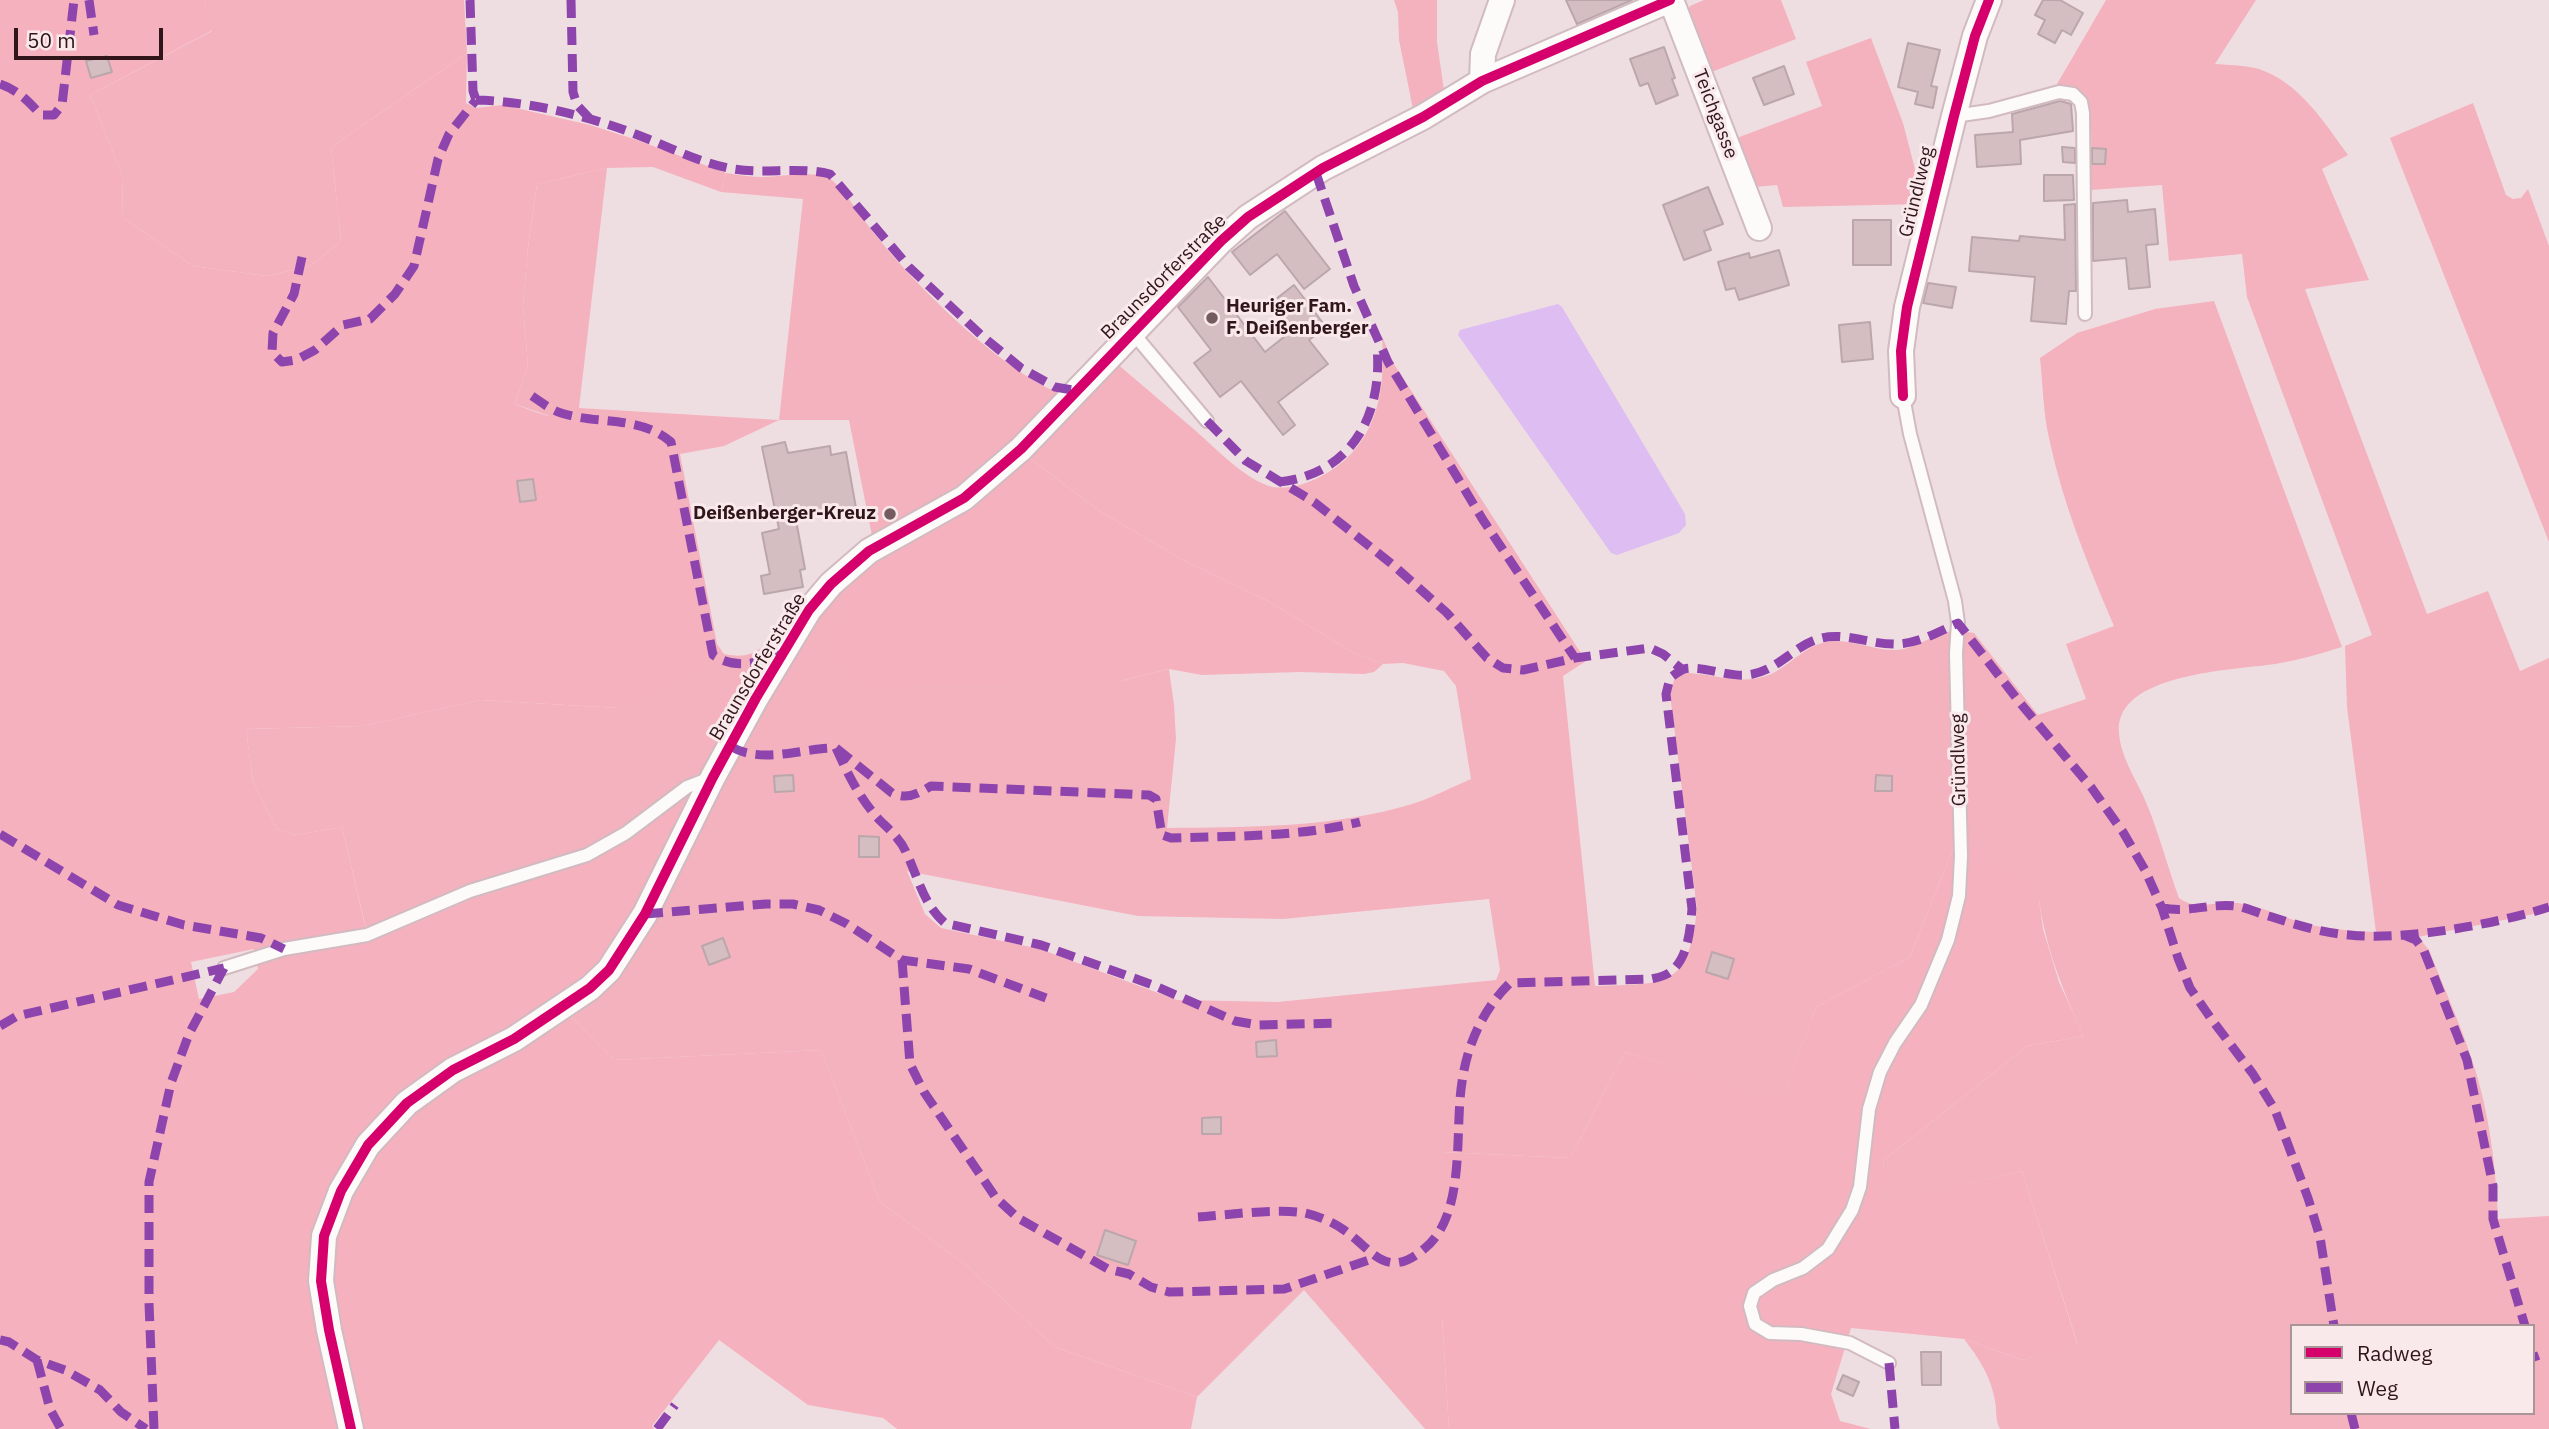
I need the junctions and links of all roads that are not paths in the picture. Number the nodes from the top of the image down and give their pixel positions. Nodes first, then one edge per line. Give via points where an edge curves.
1 (1502, 0) edge
2 (1671, 0) edge
3 (1989, 0) edge
4 (1482, 81) junction
5 (1954, 116) junction
6 (1759, 228) dead end
7 (2085, 314) dead end
8 (1133, 333) junction
9 (1903, 396) joint
10 (1207, 421) dead end
11 (713, 777) junction
12 (224, 968) dead end
13 (1889, 1363) dead end
14 (351, 1429) edge

1 - 4 street via 1483,54
2 - 4 street, Braunsdorferstraße
2 - 6 street, Teichgasse
3 - 5 street, Gründlweg
4 - 8 street, Braunsdorferstraße via 1323,168 1248,217
5 - 7 lane via 2059,92 2073,94 2081,102
5 - 9 street, Gründlweg via 1907,307 1901,351
8 - 10 lane
8 - 11 street, Braunsdorferstraße via 1021,449 964,498 870,551 831,584 782,654
9 - 13 lane, Gründlweg via 1958,623 1959,896 1948,940 1921,1005 1880,1072 1852,1210 1828,1249 1803,1268 1754,1293 1750,1306 1755,1324 1770,1333 1850,1343
11 - 12 lane via 687,787 626,833 587,855 470,891 367,935 284,949
11 - 14 street, Braunsdorferstraße via 645,914 609,970 514,1039 453,1070 407,1102 368,1146 341,1191 324,1236 321,1281

